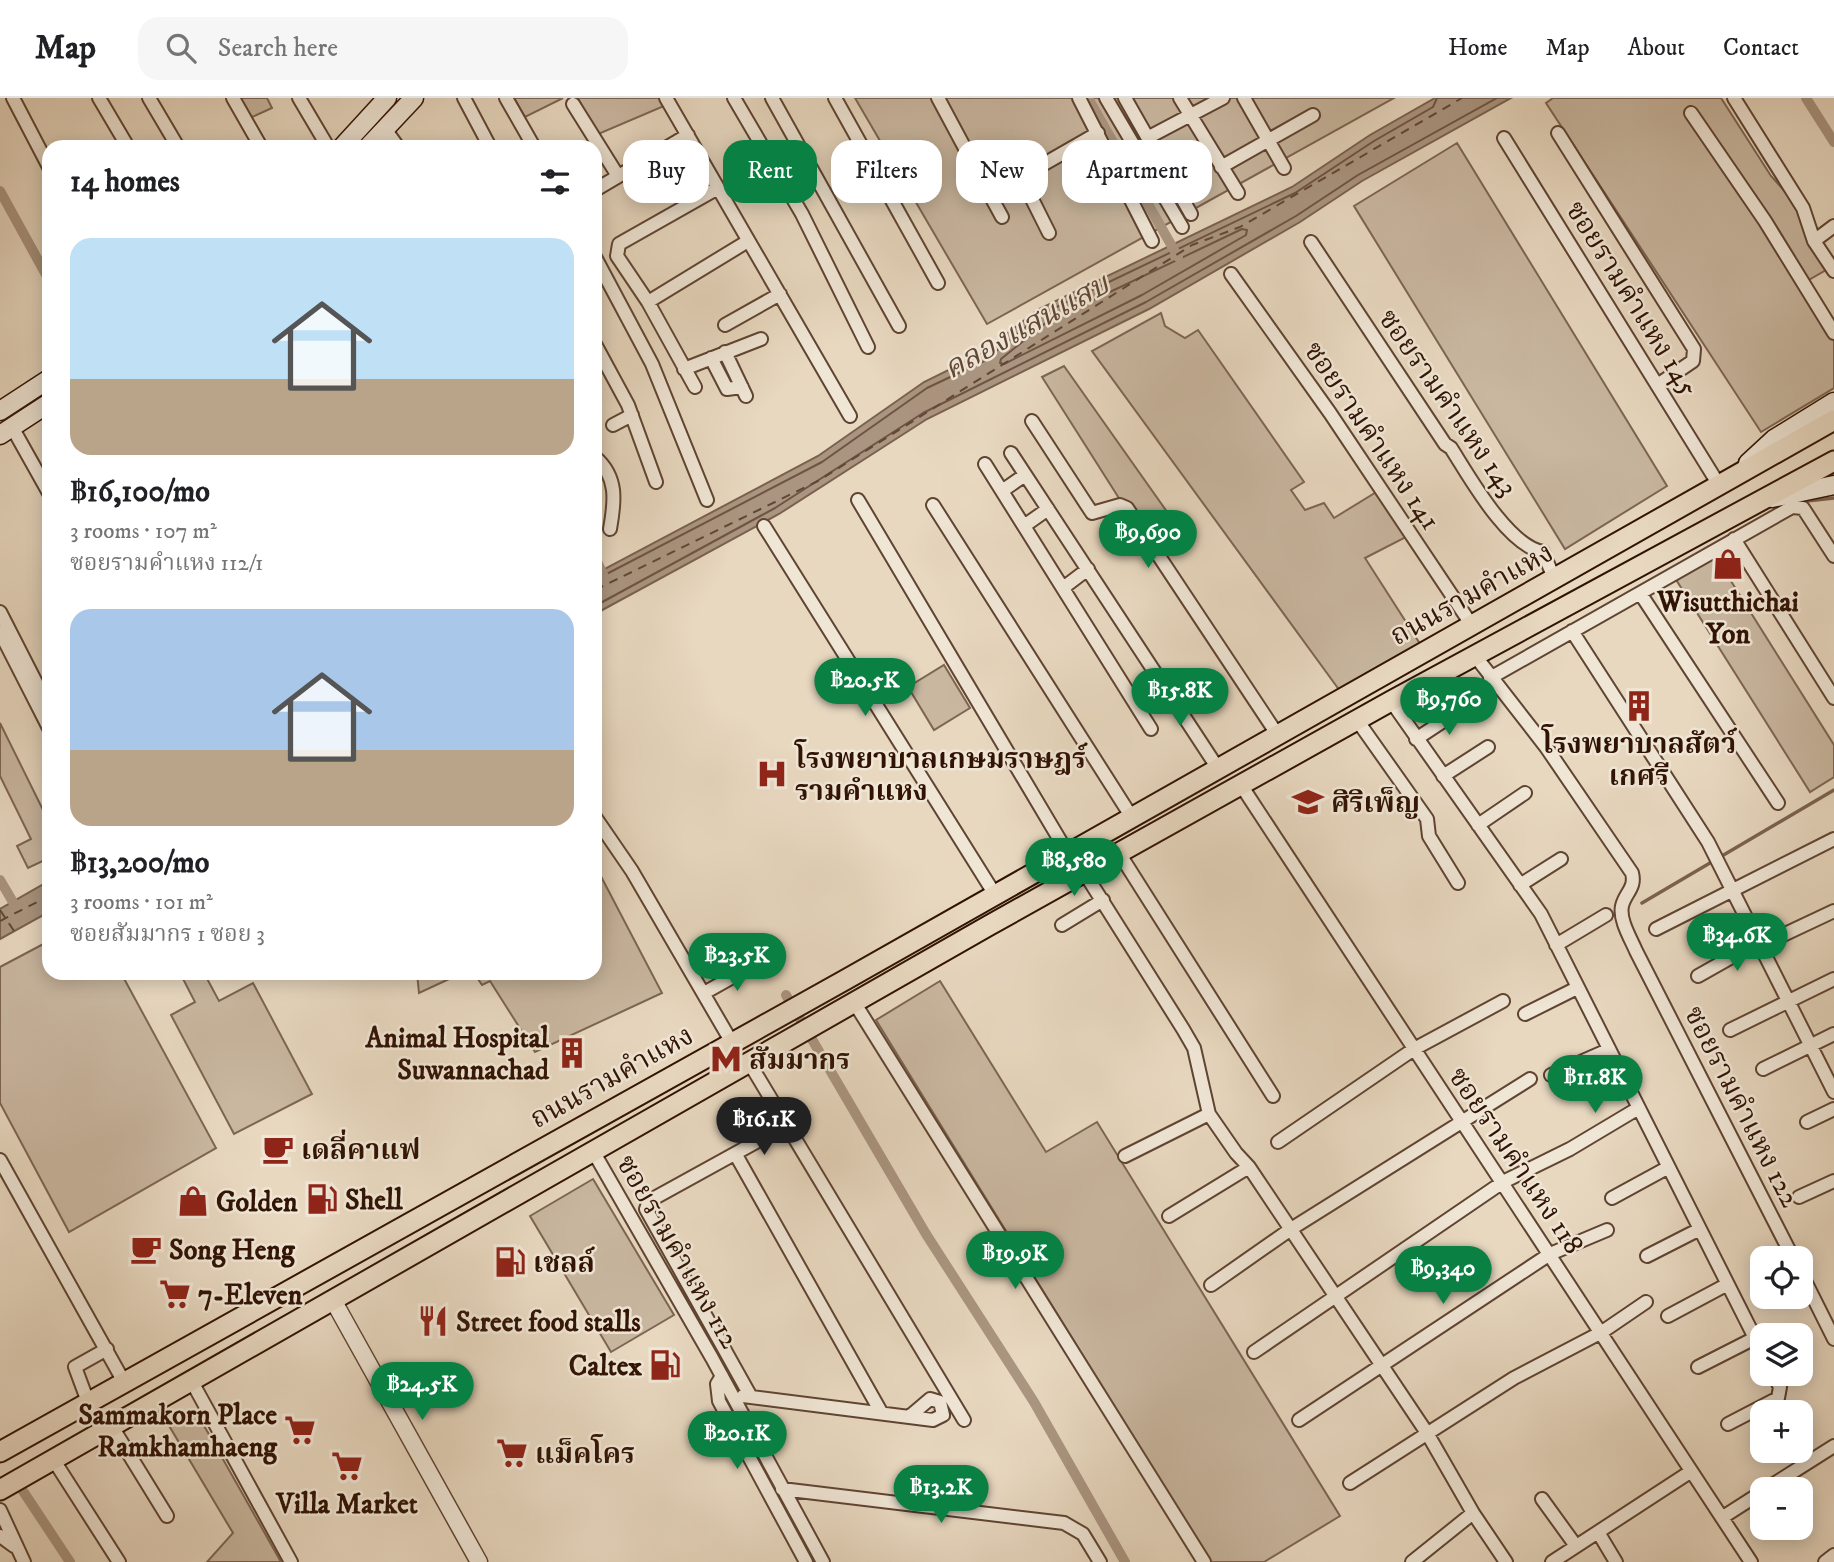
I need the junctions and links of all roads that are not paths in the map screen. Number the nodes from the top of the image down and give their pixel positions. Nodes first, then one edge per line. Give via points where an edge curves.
1 (13, 98) edge
2 (99, 98) edge
3 (149, 98) edge
4 (233, 98) edge
5 (299, 98) edge
6 (387, 98) edge
7 (414, 98) edge
8 (464, 98) edge
9 (506, 98) edge
10 (666, 98) edge
11 (734, 98) edge
12 (772, 98) edge
13 (835, 98) edge
14 (938, 98) edge
15 (1079, 98) edge
16 (1106, 98) edge
17 (1125, 98) edge
18 (1180, 98) edge
19 (1223, 98) edge
20 (1244, 98) edge
21 (1734, 98) edge
22 (573, 104) dead end
23 (1691, 113) dead end
24 (1190, 115) junction
25 (1313, 115) dead end
26 (385, 129) junction
27 (1098, 133) junction
28 (1558, 133) dead end
29 (688, 135) junction
30 (1149, 137) junction
31 (1504, 138) dead end
32 (124, 140) edge
33 (174, 140) edge
34 (257, 140) edge
35 (324, 140) edge
36 (348, 140) edge
37 (375, 140) edge
38 (393, 140) edge
39 (486, 140) edge
40 (530, 140) edge
41 (596, 140) edge
42 (961, 140) edge
43 (1269, 141) junction
44 (602, 150) edge
45 (42, 153) edge
46 (1048, 162) edge
47 (1221, 167) junction
48 (1284, 167) dead end
49 (618, 176) junction
50 (602, 186) edge
51 (718, 188) junction
52 (1238, 193) dead end
53 (994, 203) edge
54 (1034, 203) edge
55 (1191, 214) dead end
56 (1002, 218) dead end
57 (1834, 226) edge
58 (1182, 228) dead end
59 (1049, 233) dead end
60 (748, 241) junction
61 (1152, 241) dead end
62 (1814, 241) junction
63 (1311, 242) dead end
64 (602, 270) edge
65 (1834, 271) edge
66 (1231, 274) dead end
67 (938, 283) dead end
68 (780, 294) junction
69 (648, 302) junction
70 (725, 325) dead end
71 (899, 326) dead end
72 (1834, 333) edge
73 (761, 339) dead end
74 (868, 347) dead end
75 (725, 352) junction
76 (602, 357) edge
77 (712, 358) junction
78 (684, 369) junction
79 (42, 384) edge
80 (1659, 384) junction
81 (695, 387) dead end
82 (1834, 402) edge
83 (42, 408) edge
84 (0, 411) edge
85 (632, 415) junction
86 (850, 416) dead end
87 (1834, 420) edge
88 (1032, 421) dead end
89 (613, 425) dead end
90 (6, 431) edge
91 (1010, 453) dead end
92 (1834, 461) edge
93 (985, 464) dead end
94 (602, 467) edge
95 (1737, 473) junction
96 (1025, 475) junction
97 (656, 482) dead end
98 (42, 483) edge
99 (1719, 485) junction
100 (1834, 485) edge
101 (1002, 491) junction
102 (707, 500) dead end
103 (858, 500) dead end
104 (1756, 501) junction
105 (933, 505) dead end
106 (1048, 509) junction
107 (764, 526) dead end
108 (1024, 526) junction
109 (610, 529) dead end
110 (1734, 539) junction
111 (1600, 554) junction
112 (1834, 556) edge
113 (1088, 569) junction
114 (1554, 578) junction
115 (1614, 580) junction
116 (1063, 588) junction
117 (1640, 593) junction
118 (0, 612) edge
119 (1471, 624) junction
120 (1572, 631) junction
121 (0, 632) edge
122 (1476, 657) junction
123 (1414, 658) junction
124 (1164, 674) dead end
125 (1490, 678) junction
126 (1428, 681) junction
127 (42, 694) edge
128 (1834, 698) edge
129 (1391, 701) junction
130 (1463, 708) dead end
131 (42, 713) edge
132 (1357, 720) junction
133 (1151, 729) dead end
134 (1277, 734) junction
135 (1416, 739) junction
136 (1488, 747) dead end
137 (1220, 765) junction
138 (1443, 776) junction
139 (1241, 785) junction
140 (1525, 793) dead end
141 (1778, 803) dead end
142 (1131, 816) junction
143 (1478, 825) junction
144 (602, 827) edge
145 (1834, 839) edge
146 (1067, 852) junction
147 (1119, 853) junction
148 (1561, 859) dead end
149 (1084, 872) junction
150 (1458, 883) dead end
151 (1520, 885) junction
152 (1734, 888) junction
153 (994, 893) junction
154 (1103, 900) junction
155 (1834, 911) edge
156 (1606, 915) dead end
157 (1062, 925) dead end
158 (1656, 929) dead end
159 (1761, 943) junction
160 (1556, 945) junction
161 (754, 965) dead end
162 (1698, 976) dead end
163 (1834, 979) edge
164 (1577, 988) junction
165 (704, 993) junction
166 (1503, 1001) dead end
167 (854, 1002) junction
168 (1790, 1002) junction
169 (1525, 1014) dead end
170 (1730, 1030) dead end
171 (1834, 1034) edge
172 (731, 1041) junction
173 (1813, 1045) junction
174 (1414, 1049) junction
175 (1608, 1050) junction
176 (750, 1063) junction
177 (1763, 1069) dead end
178 (1551, 1075) dead end
179 (1531, 1079) dead end
180 (1834, 1092) edge
181 (1273, 1096) dead end
182 (1637, 1109) junction
183 (1834, 1109) edge
184 (1209, 1114) junction
185 (1807, 1122) dead end
186 (1463, 1124) junction
187 (776, 1131) dead end
188 (1278, 1142) dead end
189 (593, 1151) junction
190 (736, 1155) junction
191 (1125, 1156) dead end
192 (0, 1160) edge
193 (1250, 1167) junction
194 (1667, 1168) junction
195 (1834, 1181) edge
196 (1503, 1182) junction
197 (1799, 1197) dead end
198 (1612, 1198) dead end
199 (1168, 1216) dead end
200 (397, 1228) junction
201 (1291, 1228) junction
202 (1607, 1230) dead end
203 (1698, 1230) junction
204 (1787, 1246) edge
205 (1550, 1254) junction
206 (412, 1255) junction
207 (1647, 1256) dead end
208 (1211, 1284) dead end
209 (1726, 1285) junction
210 (1813, 1297) edge
211 (1336, 1298) junction
212 (333, 1300) junction
213 (1646, 1302) dead end
214 (1668, 1316) dead end
215 (1750, 1329) edge
216 (1602, 1332) junction
217 (1834, 1339) edge
218 (1750, 1341) edge
219 (107, 1349) junction
220 (1254, 1352) dead end
221 (1384, 1366) junction
222 (1698, 1367) dead end
223 (722, 1376) junction
224 (191, 1380) junction
225 (124, 1382) junction
226 (1779, 1386) edge
227 (732, 1395) junction
228 (751, 1397) junction
229 (88, 1402) junction
230 (880, 1412) junction
231 (910, 1416) dead end
232 (964, 1420) dead end
233 (1298, 1420) dead end
234 (1728, 1424) dead end
235 (111, 1425) junction
236 (1427, 1433) junction
237 (1834, 1446) edge
238 (0, 1451) edge
239 (52, 1459) junction
240 (772, 1469) junction
241 (1690, 1472) junction
242 (1786, 1477) edge
243 (760, 1478) junction
244 (1350, 1483) dead end
245 (0, 1489) edge
246 (782, 1489) junction
247 (1542, 1499) dead end
248 (1750, 1500) edge
249 (0, 1510) edge
250 (1473, 1513) junction
251 (167, 1516) dead end
252 (1723, 1517) junction
253 (1598, 1532) junction
254 (0, 1536) edge
255 (14, 1546) junction
256 (1576, 1546) junction
257 (1834, 1555) edge
258 (477, 1561) edge
259 (24, 1562) edge
260 (119, 1562) edge
261 (291, 1562) edge
262 (806, 1562) edge
263 (823, 1562) edge
264 (1100, 1562) edge
265 (1204, 1562) edge
266 (1412, 1562) edge
267 (1506, 1562) edge
268 (1552, 1562) edge
269 (1616, 1562) edge
270 (1751, 1562) edge
271 (1825, 1562) edge

1 - 45 street
2 - 32 street
3 - 33 street
4 - 34 street
5 - 35 street
6 - 36 main road
7 - 26 main road
8 - 39 street
9 - 40 street
10 - 29 street
11 - 74 street via 802,214
12 - 71 street
13 - 67 street
14 - 42 street
15 - 27 street
16 - 58 street
17 - 30 street
18 - 24 street
19 - 24 street
20 - 43 street
21 - 62 street via 1803,208
22 - 41 street
23 - 72 street
24 - 30 street
24 - 47 street
25 - 43 street
26 - 37 main road
26 - 38 street
27 - 46 street
27 - 61 street
28 - 80 street via 1694,349 1693,361
29 - 49 street
29 - 51 street
30 - 55 street
31 - 80 street, ซอยรามคำแหง 145
43 - 47 street
43 - 48 street
44 - 49 street
47 - 52 street
49 - 50 street
51 - 60 street
51 - 69 street via 619,244 617,256
53 - 56 street
54 - 59 street
57 - 62 street
60 - 68 street
60 - 69 street
62 - 65 street
63 - 114 street, ซอยรามคำแหง 143 via 1445,444 1504,524 1526,547 1543,552
64 - 102 street via 652,364
66 - 119 street, ซอยรามคำแหง 141 via 1321,399
68 - 70 street
68 - 86 street
69 - 78 street
73 - 75 street
75 - 77 street
75 - 77 street via 744,392 727,389
76 - 85 street
77 - 78 street
78 - 81 street
79 - 84 main road
80 - 99 street, ซอยรามคำแหง 145
82 - 95 main road via 1774,439
83 - 90 main road
85 - 89 street
85 - 97 street
87 - 95 main road, ถนนรามคำแหง
88 - 134 street via 1092,513 1120,505 1127,508
90 - 98 street
91 - 96 street
92 - 104 main road, ถนนรามคำแหง
93 - 101 street
94 - 109 street via 612,482 615,501
95 - 99 main road, ถนนรามคำแหง
96 - 101 street
96 - 106 street
99 - 111 main road, ถนนรามคำแหง
100 - 104 main road
101 - 108 street
103 - 146 street
104 - 115 main road, ถนนรามคำแหง
105 - 142 street
106 - 108 street
106 - 113 street
107 - 153 street
108 - 116 street
110 - 112 street via 1792,507 1803,508
110 - 117 street
110 - 128 street
111 - 114 main road, ถนนรามคำแหง
111 - 115 main road
113 - 116 street
113 - 137 street
114 - 119 main road, ถนนรามคำแหง
115 - 122 main road, ถนนรามคำแหง
116 - 133 street
117 - 120 street
117 - 141 street
118 - 127 street
119 - 123 main road, ถนนรามคำแหง
120 - 125 street
120 - 152 street
121 - 131 street
122 - 125 street, ซอยรามคำแหง 122
122 - 126 main road, ถนนรามคำแหง
123 - 126 main road
123 - 134 main road, ถนนรามคำแหง
124 - 137 street
125 - 204 street, ซอยรามคำแหง 122 via 1546,747 1632,873 1634,884 1622,906 1636,951
126 - 129 main road, ถนนรามคำแหง
129 - 132 main road, ถนนรามคำแหง
129 - 135 street
130 - 135 street
132 - 139 main road, ถนนรามคำแหง
132 - 150 street via 1427,819 1429,836
134 - 137 main road, ถนนรามคำแหง
135 - 138 street
136 - 138 street
137 - 142 main road, ถนนรามคำแหง
138 - 143 street
139 - 147 main road, ถนนรามคำแหง
139 - 174 street, ซอยรามคำแหง 118
140 - 143 street
142 - 146 main road, ถนนรามคำแหง
143 - 151 street
144 - 165 street
145 - 152 street
146 - 153 main road, ถนนรามคำแหง
147 - 149 main road, ถนนรามคำแหง
147 - 181 street
148 - 151 street
149 - 154 street
149 - 167 main road, ถนนรามคำแหง
151 - 160 street
152 - 158 street
152 - 159 street
153 - 172 main road, ถนนรามคำแหง
154 - 157 street
154 - 184 street via 1194,1048
155 - 159 street
156 - 160 street
159 - 162 street
159 - 168 street
160 - 164 street
161 - 165 street
163 - 168 street
164 - 169 street
164 - 175 street
165 - 172 street
166 - 174 street
167 - 176 main road, ถนนรามคำแหง
167 - 265 street
168 - 170 street
168 - 173 street
171 - 173 street
172 - 200 main road, ถนนรามคำแหง
173 - 177 street
173 - 180 street
174 - 186 street, ซอยรามคำแหง 118
174 - 188 street
175 - 178 street
175 - 182 street
176 - 189 main road, ถนนรามคำแหง
176 - 232 street
179 - 186 street
182 - 194 street
182 - 196 street
183 - 185 street
184 - 191 street
184 - 193 street
186 - 196 street, ซอยรามคำแหง 118
186 - 201 street
187 - 190 street
189 - 206 main road, ถนนรามคำแหง
189 - 223 street, ซอยรามคำแหง 112
190 - 228 street via 649,1201 646,1209
190 - 230 street
192 - 219 street
193 - 199 street
193 - 201 street
194 - 198 street
194 - 203 street
195 - 197 street
196 - 205 street, ซอยรามคำแหง 118
196 - 211 street
200 - 206 main road
200 - 225 main road, ถนนรามคำแหง
201 - 208 street
201 - 211 street
202 - 205 street
203 - 207 street
203 - 209 street
205 - 216 street, ซอยรามคำแหง 118
205 - 221 street
206 - 212 main road, ถนนรามคำแหง
209 - 214 street
209 - 215 street
210 - 217 street
211 - 220 street
211 - 221 street
212 - 224 main road, ถนนรามคำแหง
212 - 258 street
213 - 216 street
216 - 236 street via 1514,1378
216 - 241 street, ซอยรามคำแหง 118
218 - 222 street
219 - 225 street
219 - 229 street via 75,1367
221 - 233 street
221 - 236 street
223 - 227 street, ซอยรามคำแหง 112
223 - 243 street, ซอยรามคำแหง 112 via 717,1384 719,1401
224 - 235 main road, ถนนรามคำแหง
224 - 261 street
225 - 229 main road, ถนนรามคำแหง
226 - 234 street via 1778,1398
227 - 228 street
227 - 240 street, ซอยรามคำแหง 112
228 - 230 street
229 - 238 main road, ถนนรามคำแหง
230 - 231 street
235 - 239 main road, ถนนรามคำแหง
235 - 251 street
236 - 244 street
236 - 250 street
237 - 242 street
239 - 245 main road, ถนนรามคำแหง
239 - 260 street
240 - 243 street
240 - 246 street, ซอยรามคำแหง 112
241 - 252 street, ซอยรามคำแหง 118
241 - 253 street
243 - 262 street, ซอยรามคำแหง 112
246 - 263 street, ซอยรามคำแหง 112
246 - 264 street via 1064,1523 1083,1534
247 - 256 street
248 - 252 street
249 - 255 street via 13,1533
250 - 266 street
250 - 267 street
252 - 270 street, ซอยรามคำแหง 118
253 - 256 street
253 - 269 street
254 - 255 street
255 - 259 street
256 - 268 street
257 - 271 street

